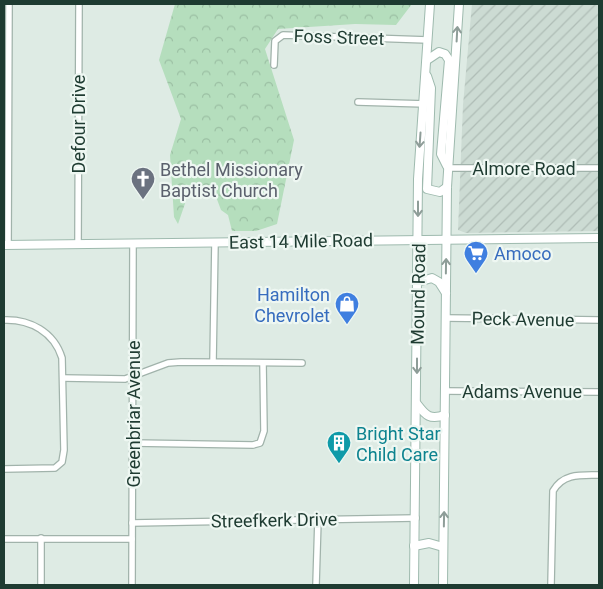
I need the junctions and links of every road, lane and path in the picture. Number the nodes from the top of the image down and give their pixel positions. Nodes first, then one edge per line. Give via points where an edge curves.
1 (9, 4) edge
2 (79, 4) edge
3 (430, 4) edge
4 (459, 4) edge
5 (6, 31) edge
6 (428, 40) junction
7 (427, 60) junction
8 (274, 65) dead end
9 (358, 102) dead end
10 (427, 104) junction
11 (6, 106) edge
12 (448, 168) junction
13 (599, 168) edge
14 (6, 184) edge
15 (447, 187) junction
16 (599, 238) edge
17 (447, 239) junction
18 (418, 240) junction
19 (214, 242) junction
20 (133, 243) junction
21 (78, 244) junction
22 (6, 245) edge
23 (418, 282) junction
24 (446, 293) junction
25 (446, 318) junction
26 (4, 320) edge
27 (599, 320) edge
28 (213, 362) junction
29 (263, 363) junction
30 (302, 363) dead end
31 (133, 376) junction
32 (63, 378) junction
33 (446, 391) junction
34 (599, 392) edge
35 (417, 404) junction
36 (445, 415) junction
37 (133, 443) junction
38 (4, 469) edge
39 (599, 475) edge
40 (416, 518) junction
41 (318, 520) junction
42 (132, 523) junction
43 (41, 538) junction
44 (132, 539) junction
45 (4, 540) edge
46 (414, 546) junction
47 (444, 547) junction
48 (41, 585) edge
49 (132, 585) edge
50 (316, 585) edge
51 (414, 585) edge
52 (443, 585) edge
53 (551, 585) edge

1 - 5 street
2 - 21 street, Defour Drive
3 - 6 main road, Mound Road
12 -> 4 main road, Mound Road
5 - 11 street
6 - 7 main road, Mound Road
6 - 8 street, Foss Street via 283,35 275,41
7 - 10 main road, Mound Road
7 - 12 main road via 439,52 448,60 441,154
9 - 10 street
10 - 15 main road via 427,189 440,192
10 -> 18 main road, Mound Road via 418,179
11 - 14 street
12 - 13 street, Almore Road
12 - 15 main road, Mound Road
14 - 22 street
15 - 17 main road, Mound Road
16 - 17 main road, East 14 Mile Road
17 - 18 main road, East 14 Mile Road
24 -> 17 main road, Mound Road
18 - 19 main road, East 14 Mile Road
18 - 23 main road, Mound Road
19 - 20 main road, East 14 Mile Road
19 - 28 street
20 - 21 main road, East 14 Mile Road
20 - 31 street, Greenbriar Avenue
21 - 22 main road, East 14 Mile Road
23 - 24 main road via 436,279
23 -> 35 main road, Mound Road
24 - 25 main road, Mound Road
25 - 27 street, Peck Avenue
25 - 33 main road, Mound Road
26 - 32 street via 29,323 55,341 62,358
28 - 29 street
28 - 31 street via 168,364
29 - 30 street
29 - 37 street via 264,431 260,443 253,446
31 - 32 street via 125,379
31 - 37 street, Greenbriar Avenue
32 - 38 street via 62,462 51,469
33 - 34 street, Adams Avenue
33 - 36 main road, Mound Road
35 - 36 main road via 428,417
35 - 40 main road, Mound Road
47 -> 36 main road, Mound Road
37 - 42 street, Greenbriar Avenue
39 - 53 street via 570,476 560,481 554,491
40 - 41 street, Streefkerk Drive
40 - 46 main road, Mound Road
41 - 42 street, Streefkerk Drive
41 - 50 street
42 - 44 street, Greenbriar Avenue
43 - 44 street
43 - 45 street
43 - 48 street
44 - 49 street, Greenbriar Avenue
46 - 47 main road via 429,543
46 - 51 main road, Mound Road
47 - 52 main road, Mound Road

